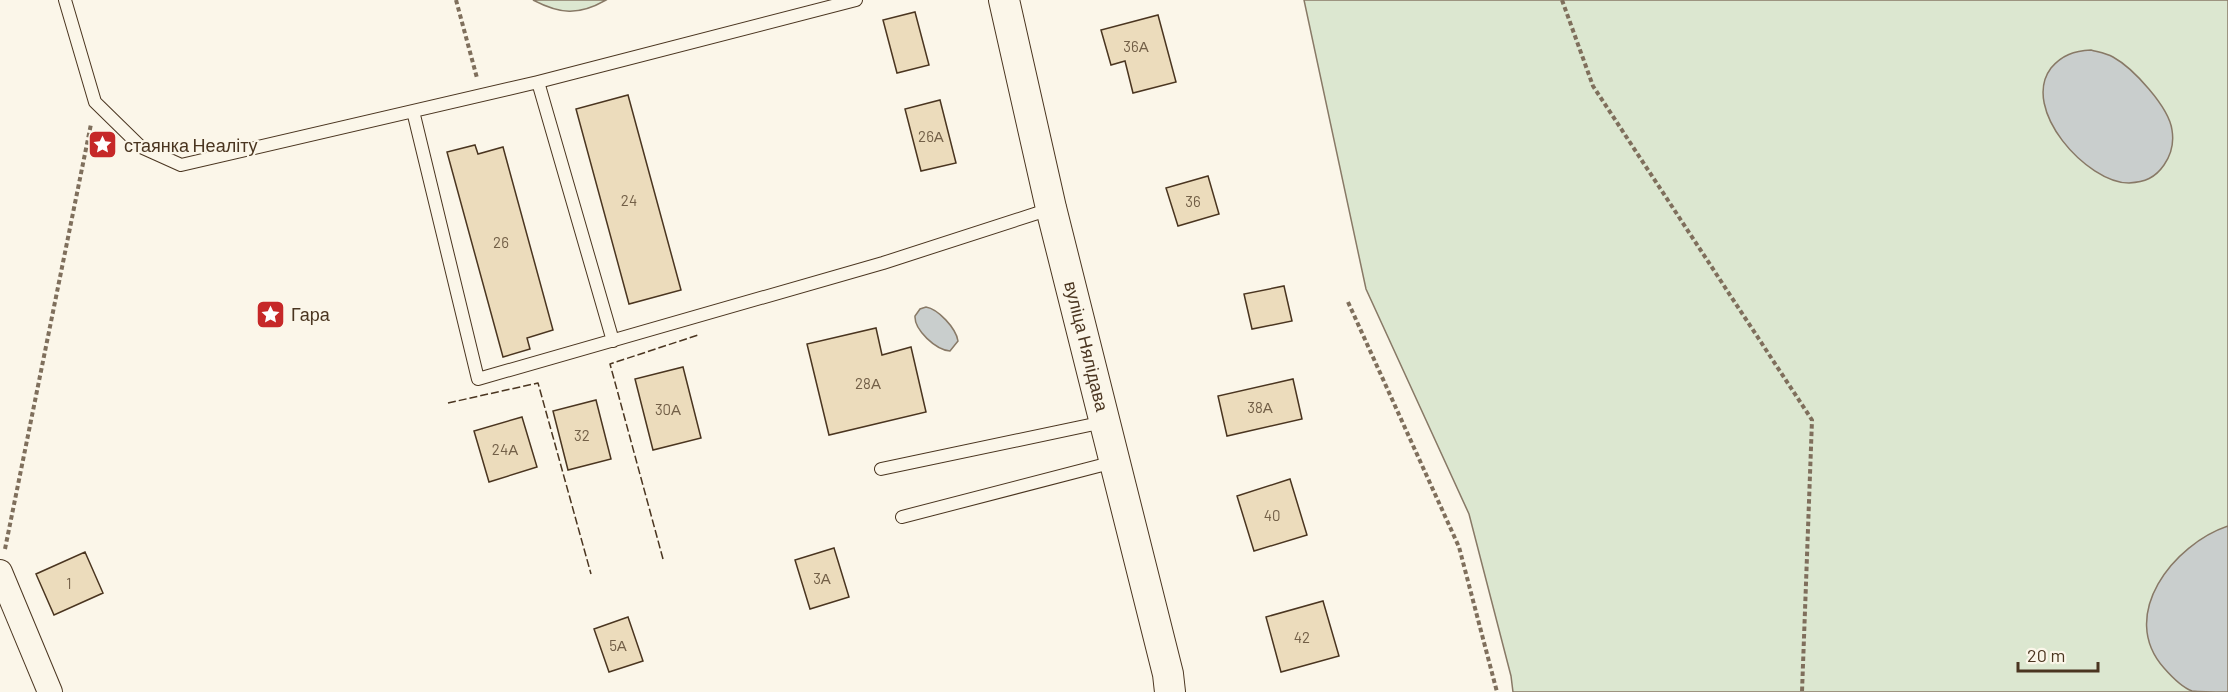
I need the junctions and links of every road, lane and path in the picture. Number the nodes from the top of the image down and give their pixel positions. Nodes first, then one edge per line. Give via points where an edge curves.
1 (65, 0) edge
2 (456, 0) edge
3 (856, 0) edge
4 (1004, 0) edge
5 (1562, 0) edge
6 (538, 82) junction
7 (482, 94) junction
8 (95, 102) junction
9 (413, 111) junction
10 (1051, 208) junction
11 (1348, 302) dead end
12 (613, 341) junction
13 (1105, 422) junction
14 (1115, 461) junction
15 (881, 469) dead end
16 (902, 517) dead end
17 (1, 566) edge
18 (50, 692) edge
19 (1170, 692) edge
20 (1497, 692) edge
21 (1802, 692) edge

1 - 8 lane
2 - 7 path
3 - 6 lane
4 - 10 street, вуліца Нялідава
5 - 21 path via 1593,86 1812,420
6 - 7 lane
6 - 12 lane
7 - 9 lane
8 - 9 lane via 141,147 182,165
8 - 17 path
9 - 12 lane via 478,379
10 - 12 lane via 883,263
10 - 13 street, вуліца Нялідава
11 - 20 path via 1458,547
13 - 14 street, вуліца Нялідава
13 - 15 lane
14 - 16 lane
14 - 19 street, вуліца Нялідава
17 - 18 street

